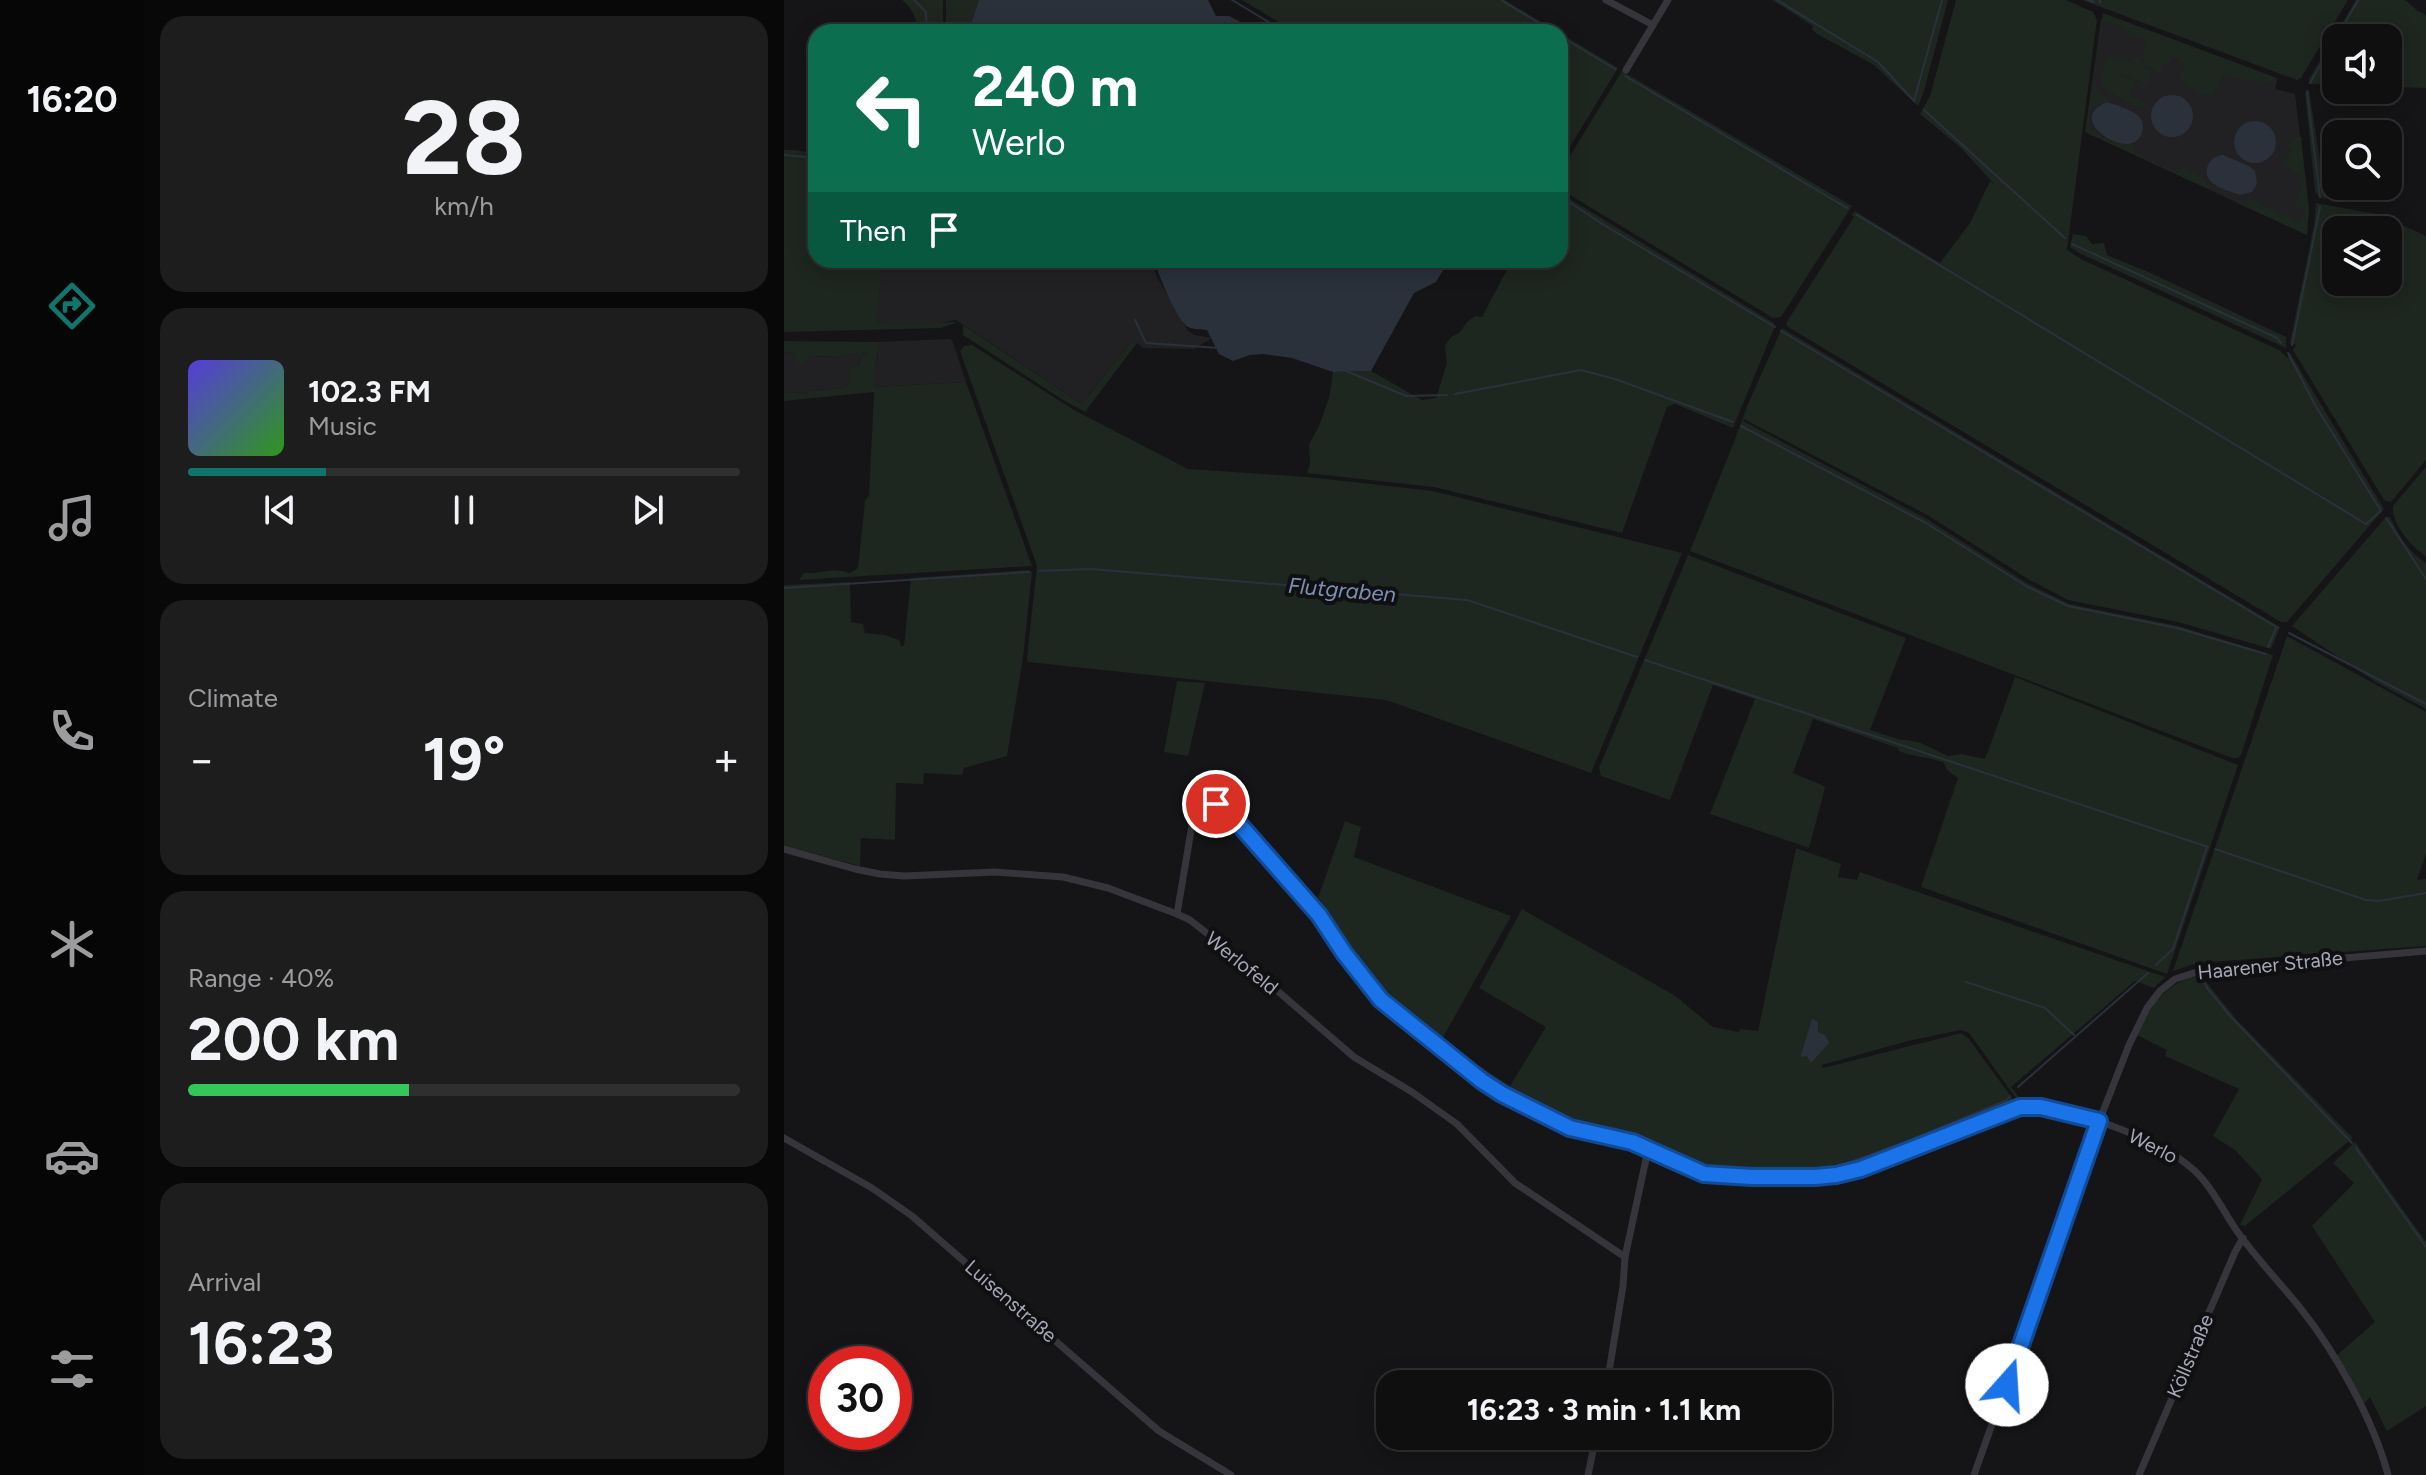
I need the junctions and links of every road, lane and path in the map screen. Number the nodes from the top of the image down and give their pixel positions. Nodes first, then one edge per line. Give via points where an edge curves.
1 (1606, 0) edge
2 (1668, 0) edge
3 (1653, 25) junction
4 (1626, 70) dead end
5 (784, 849) edge
6 (1177, 914) junction
7 (2426, 951) edge
8 (2099, 1121) junction
9 (784, 1138) edge
10 (1648, 1150) junction
11 (2243, 1238) junction
12 (1625, 1257) junction
13 (1609, 1370) edge
14 (1593, 1450) edge
15 (1231, 1475) edge
16 (1588, 1475) edge
17 (1974, 1475) edge
18 (2139, 1475) edge
19 (2388, 1475) edge

1 - 3 street
2 - 3 street
3 - 4 street
5 - 6 street, Werlofeld via 880,874 1063,877
6 - 10 street, Werlo via 1195,807 1220,805 1319,915 1381,1000 1423,1035 1482,1081 1556,1122
6 - 12 street, Werlofeld via 1251,968 1354,1057 1457,1124 1515,1183
7 - 8 street, Haarener Straße via 2214,968 2175,979 2147,1008
8 - 10 street, Werlo via 2020,1107 1875,1164 1826,1176 1713,1175
8 - 11 street, Werlo via 2192,1168
8 - 17 street, Haarener Straße
9 - 15 street, Luisenstraße via 912,1216 1159,1431
10 - 12 street
11 - 18 street, Köllstraße
11 - 19 street, Werlo via 2330,1352 2378,1443
12 - 13 street
14 - 16 street

